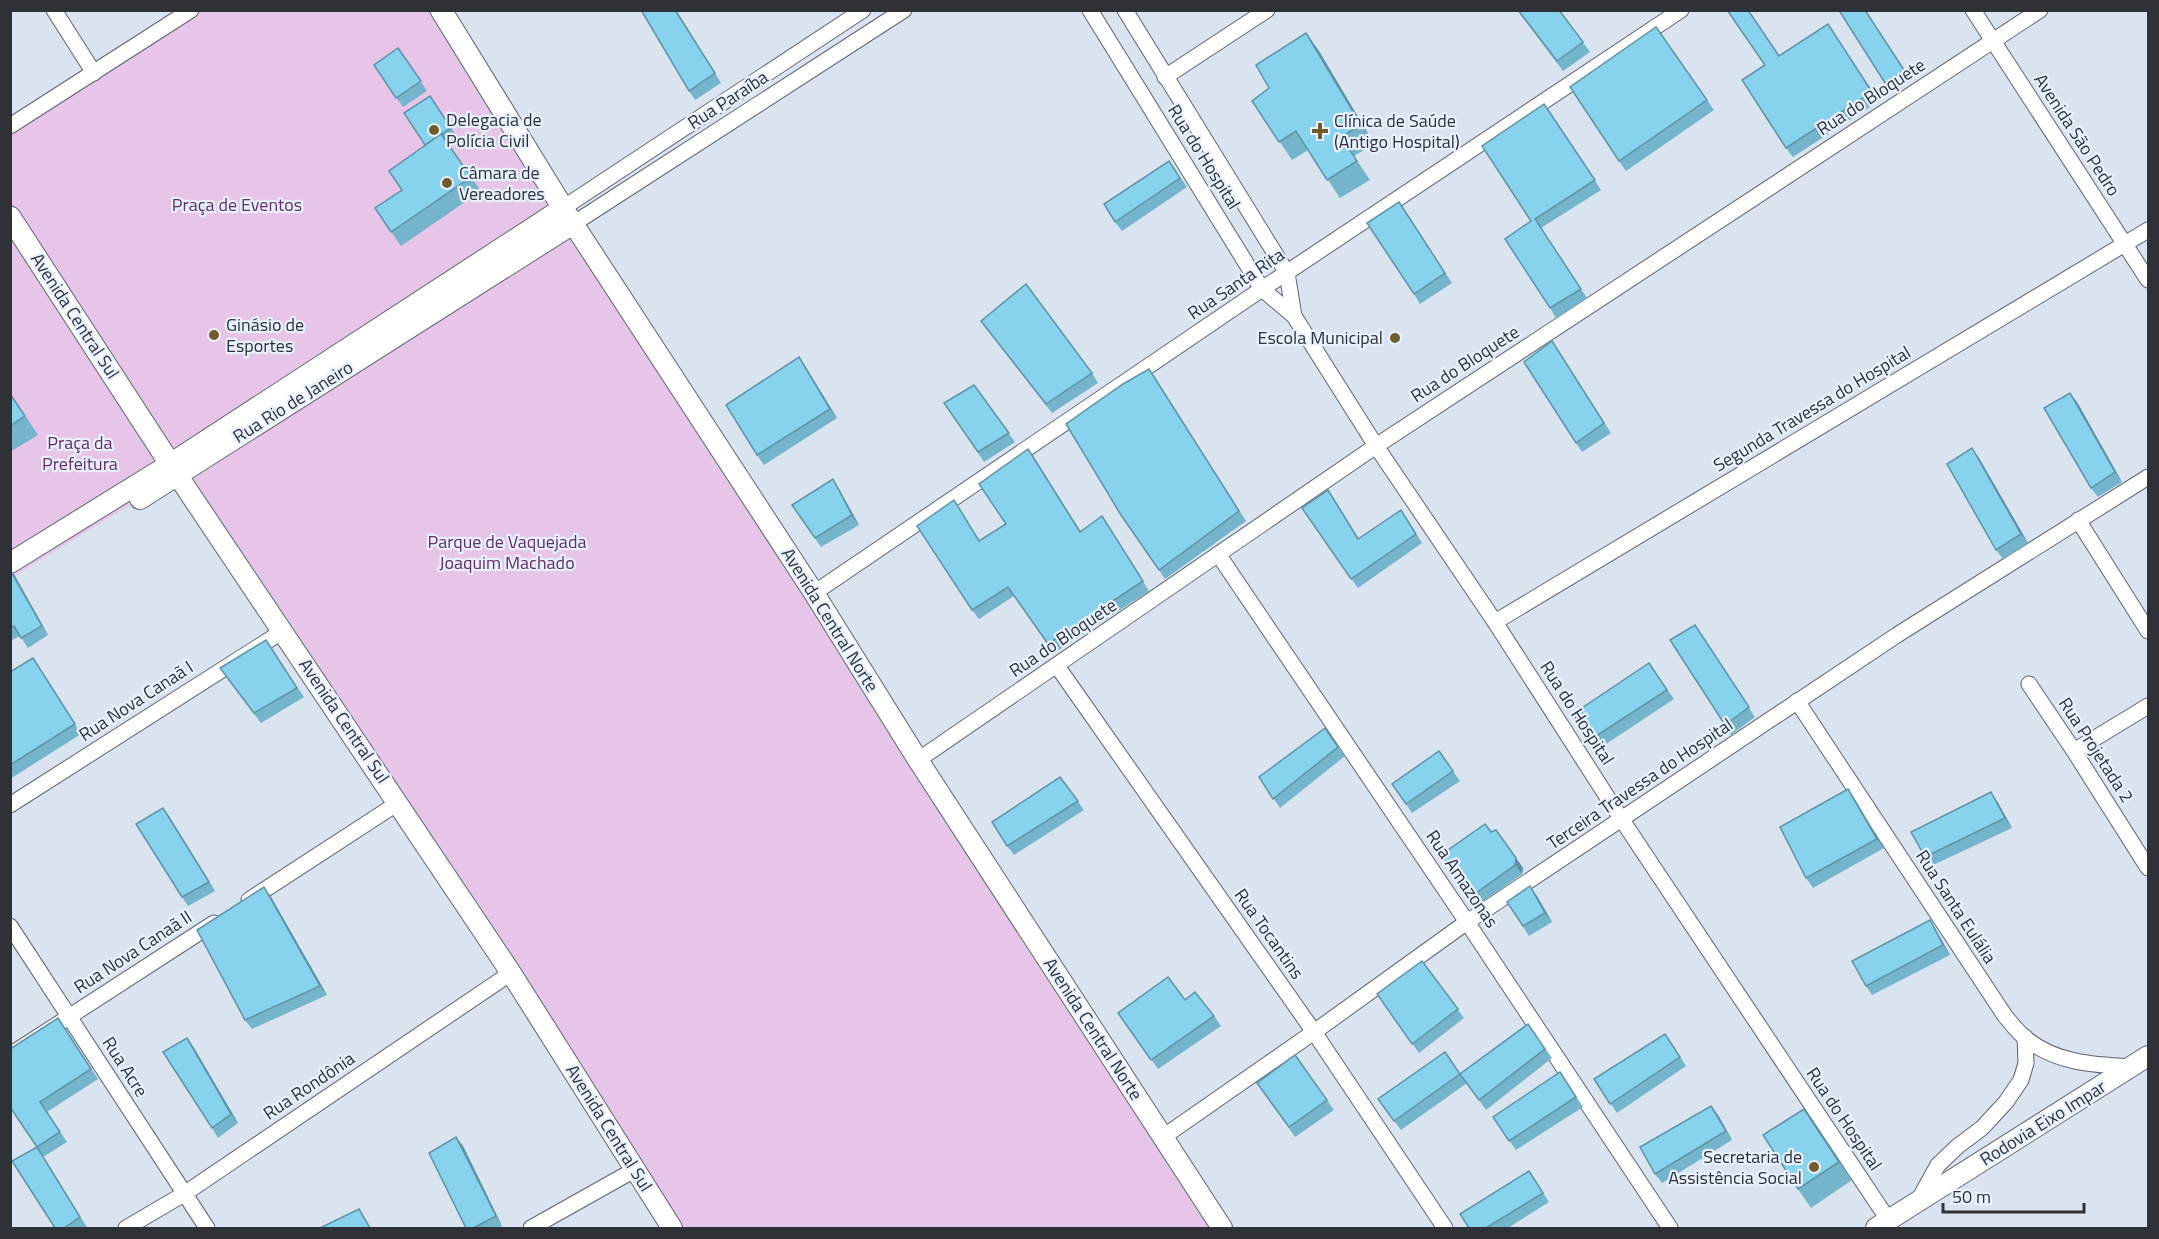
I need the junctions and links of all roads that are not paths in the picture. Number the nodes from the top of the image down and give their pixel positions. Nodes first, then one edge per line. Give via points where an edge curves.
1 (54, 10) edge
2 (191, 10) edge
3 (863, 10) edge
4 (904, 10) edge
5 (1090, 10) edge
6 (1125, 10) edge
7 (1267, 10) edge
8 (1680, 10) edge
9 (1973, 10) edge
10 (2040, 10) edge
11 (447, 12) edge
12 (1993, 41) junction
13 (94, 73) junction
14 (1165, 77) junction
15 (10, 126) edge
16 (568, 216) junction
17 (10, 217) edge
18 (2148, 230) edge
19 (2125, 243) junction
20 (1287, 273) junction
21 (2148, 280) edge
22 (1262, 289) junction
23 (1294, 316) junction
24 (1376, 446) junction
25 (174, 470) junction
26 (2148, 477) edge
27 (2078, 520) junction
28 (1218, 554) junction
29 (10, 563) edge
30 (10, 578) edge
31 (814, 594) junction
32 (1495, 622) junction
33 (283, 631) junction
34 (2148, 631) edge
35 (1056, 666) junction
36 (2029, 684) dead end
37 (1797, 701) junction
38 (2148, 706) edge
39 (2074, 751) junction
40 (918, 760) junction
41 (398, 803) junction
42 (10, 805) edge
43 (1623, 820) junction
44 (2148, 868) edge
45 (1467, 922) junction
46 (10, 927) edge
47 (511, 973) junction
48 (69, 1017) junction
49 (1314, 1032) junction
50 (2025, 1037) junction
51 (10, 1055) edge
52 (2148, 1056) edge
53 (2131, 1067) junction
54 (1163, 1137) junction
55 (636, 1169) junction
56 (184, 1194) junction
57 (1917, 1202) junction
58 (1882, 1225) edge
59 (126, 1228) edge
60 (207, 1228) edge
61 (531, 1228) edge
62 (672, 1228) edge
63 (1222, 1228) edge
64 (1444, 1228) edge
65 (1670, 1228) edge

1 - 13 street
2 - 13 street
3 - 16 street, Rua Paraíba
4 - 16 street, Rua Paraíba
5 - 22 street, Rua do Hospital
6 - 14 street, Rua do Hospital
7 - 14 street
8 - 20 street, Rua Santa Rita
9 - 12 street, Avenida São Pedro
10 - 12 street, Rua do Bloquete
11 - 16 main road, Avenida Central Norte
12 - 19 street, Avenida São Pedro
12 - 24 street, Rua do Bloquete
13 - 15 street
14 - 20 street, Rua do Hospital
16 - 25 street, Rua Rio de Janeiro
16 - 31 street, Avenida Central Norte
17 - 25 main road, Avenida Central Sul
18 - 19 street, Segunda Travessa do Hospital
19 - 21 street, Avenida São Pedro
19 - 32 street, Segunda Travessa do Hospital
20 - 22 street, Rua Santa Rita
20 - 23 street, Rua do Hospital
22 - 23 street, Rua do Hospital
22 - 31 street, Rua Santa Rita
23 - 24 street, Rua do Hospital
24 - 28 street, Rua do Bloquete
24 - 32 street, Rua do Hospital
25 - 29 street, Rua Rio de Janeiro
25 - 30 street, Rua Rio de Janeiro
25 - 33 street, Avenida Central Sul
26 - 27 street, Terceira Travessa do Hospital
27 - 34 street
27 - 37 street, Terceira Travessa do Hospital
28 - 35 street, Rua do Bloquete
28 - 45 street, Rua Amazonas
31 - 40 street, Avenida Central Norte
32 - 43 street, Rua do Hospital
33 - 41 street, Avenida Central Sul
33 - 42 street, Rua Nova Canaã I
35 - 40 street, Rua do Bloquete
35 - 49 street, Rua Tocantins
36 - 39 street, Rua Projetada 2
37 - 43 street, Terceira Travessa do Hospital
37 - 50 street, Rua Santa Eulália via 1998,1006
38 - 39 street
39 - 44 street, Rua Projetada 2
40 - 54 street, Avenida Central Norte
41 - 47 street, Avenida Central Sul
41 - 48 street, Rua Nova Canaã II
43 - 45 street, Terceira Travessa do Hospital
43 - 58 street, Rua do Hospital
45 - 49 street, Terceira Travessa do Hospital
45 - 65 street, Rua Amazonas
46 - 48 street, Rua Acre
47 - 55 street, Avenida Central Sul
47 - 56 street, Rua Rondônia
48 - 51 street, Rua Nova Canaã II
48 - 56 street, Rua Acre
49 - 54 street, Terceira Travessa do Hospital
49 - 64 street, Rua Tocantins
50 - 53 street, Rua Santa Eulália via 2064,1059
50 - 57 street via 2026,1063 2021,1080 1982,1128 1938,1165
52 - 53 street, Rodovia Eixo Impar
53 - 57 street, Rodovia Eixo Impar
54 - 63 street, Avenida Central Norte
55 - 61 street
55 - 62 street, Avenida Central Sul
56 - 59 street, Rua Rondônia
56 - 60 street, Rua Acre
57 - 58 street, Rodovia Eixo Impar

